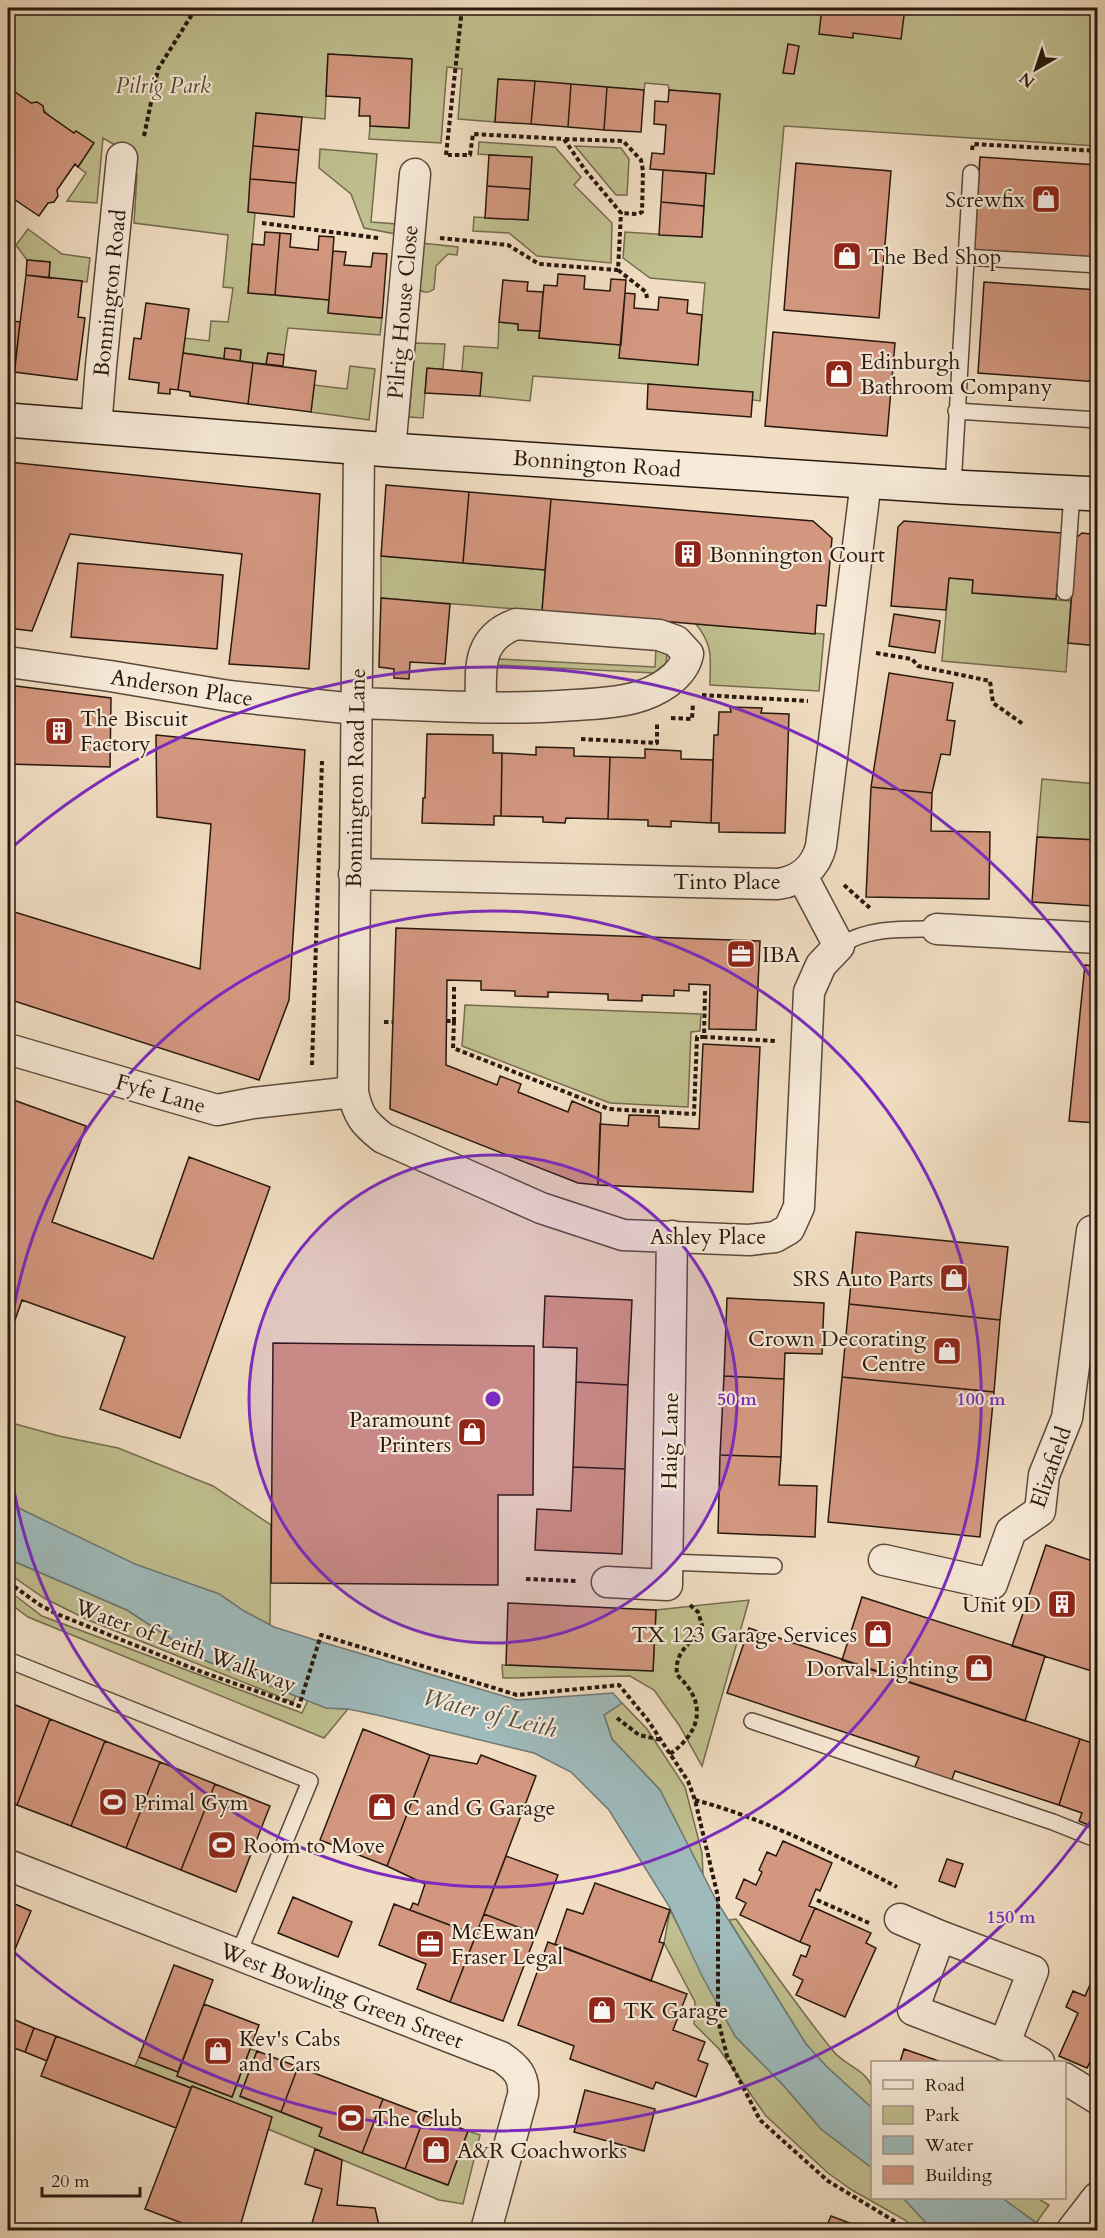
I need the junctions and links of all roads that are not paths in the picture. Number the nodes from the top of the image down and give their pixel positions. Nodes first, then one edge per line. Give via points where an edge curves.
1 (122, 158) road end
2 (971, 173) road end
3 (415, 174) road end
4 (965, 257) junction
5 (1098, 265) edge
6 (956, 411) junction
7 (8, 420) edge
8 (1098, 420) edge
9 (96, 428) junction
10 (374, 448) junction
11 (866, 481) junction
12 (953, 487) junction
13 (1085, 494) edge
14 (1065, 592) dead end
15 (8, 662) edge
16 (356, 706) junction
17 (481, 707) junction
18 (809, 867) junction
19 (354, 874) junction
20 (937, 929) joint
21 (1098, 938) edge
22 (839, 946) junction
23 (8, 1048) edge
24 (355, 1100) junction
25 (1098, 1232) edge
26 (672, 1236) junction
27 (884, 1560) dead end
28 (774, 1566) dead end
29 (667, 1573) junction
30 (607, 1582) road end
31 (8, 1660) edge
32 (752, 1721) dead end
33 (1098, 1840) edge
34 (8, 1865) edge
35 (900, 1918) road end
36 (940, 1936) junction
37 (238, 1955) junction
38 (1004, 2044) junction
39 (1037, 2061) edge
40 (1066, 2079) edge
41 (1098, 2099) edge
42 (1098, 2199) edge
43 (486, 2230) edge
44 (1074, 2230) edge

1 - 9 street, Bonnington Road
2 - 4 lane
3 - 10 street, Pilrig House Close via 409,242
4 - 5 lane
4 - 6 lane
6 - 8 lane
6 - 12 lane
7 - 9 main road, Bonnington Road
9 - 10 main road, Bonnington Road
10 - 11 main road, Bonnington Road
10 - 16 street, Bonnington Road Lane
11 - 12 main road, Bonnington Road
11 - 18 street via 821,846
12 - 13 main road, Bonnington Road
13 - 14 lane
15 - 16 street, Anderson Place via 229,696
16 - 17 street, Anderson Place
16 - 19 street, Bonnington Road Lane
17 - 17 street, Anderson Place via 564,706 633,698 678,675 688,654 676,641 659,635 516,624 500,631 483,653
18 - 19 street, Tinto Place via 796,880 778,884
18 - 22 street
19 - 24 street, Bonnington Road Lane
20 - 21 street
20 - 22 lane via 882,930 851,938
22 - 26 street, Ashley Place via 821,964 809,992 799,1207 789,1229 775,1237 749,1240
23 - 24 street, Fyfe Lane via 217,1110 253,1103
24 - 26 street, Ashley Place via 364,1124 383,1138 541,1208 623,1235
25 - 27 street, Elizafield via 1092,1231 1067,1418 1044,1475 1040,1511 1011,1531 992,1584
26 - 29 street, Haig Lane
28 - 29 lane
29 - 30 street
31 - 37 lane via 310,1781
32 - 33 lane
34 - 37 street, West Bowling Green Street
35 - 36 street
36 - 38 street via 913,2010
36 - 38 street via 1033,1971
37 - 43 street, West Bowling Green Street via 501,2057 517,2069 524,2085 523,2095
38 - 39 street
40 - 41 street
42 - 44 main road

